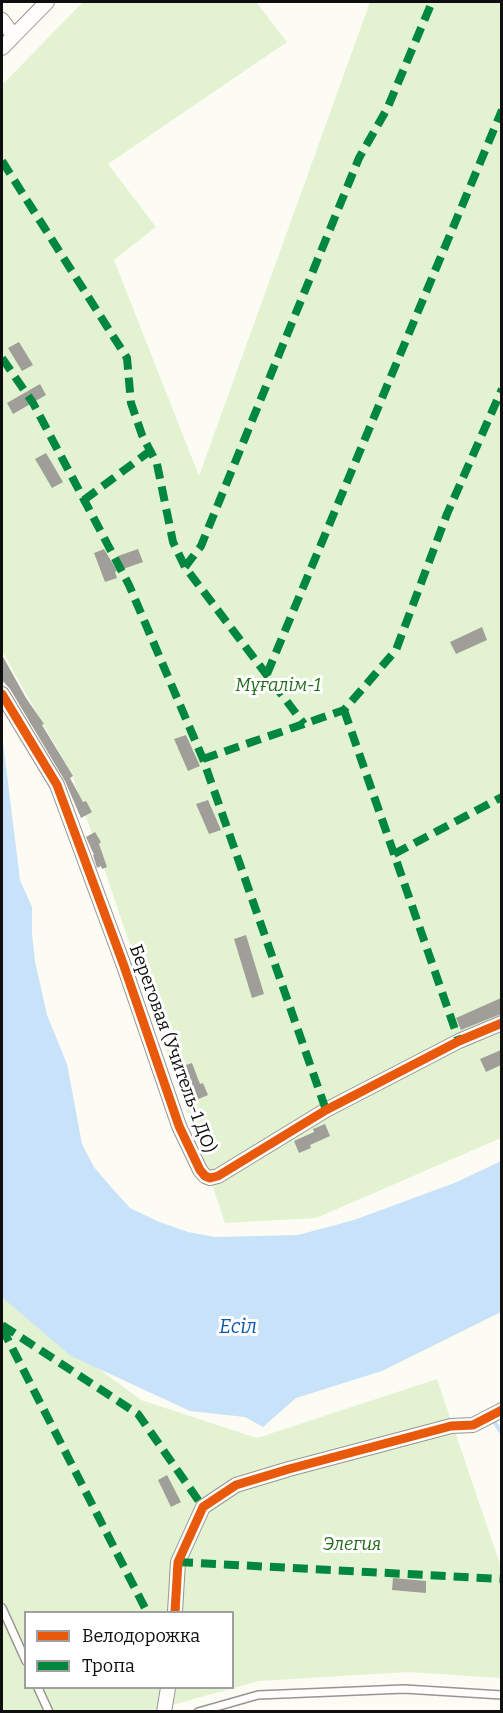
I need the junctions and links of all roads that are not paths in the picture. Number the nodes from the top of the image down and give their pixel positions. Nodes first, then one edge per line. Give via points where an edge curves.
1 (47, 2) edge
2 (2, 20) edge
3 (13, 35) junction
4 (2, 48) edge
5 (2, 694) edge
6 (501, 1023) edge
7 (501, 1410) edge
8 (2, 1608) edge
9 (174, 1611) edge
10 (24, 1656) edge
11 (38, 1689) edge
12 (168, 1689) edge
13 (501, 1695) edge
14 (49, 1712) edge
15 (165, 1712) edge
16 (198, 1712) edge

1 - 3 street
2 - 3 street
3 - 4 street
5 - 6 street, Береговая (Учитель-1 ДО) via 57,785 179,1126 205,1176 218,1176 326,1110
7 - 9 street via 473,1425 451,1426 236,1485 203,1507 178,1563
8 - 10 lane
11 - 14 lane
12 - 15 street
13 - 16 lane via 404,1689 258,1695

